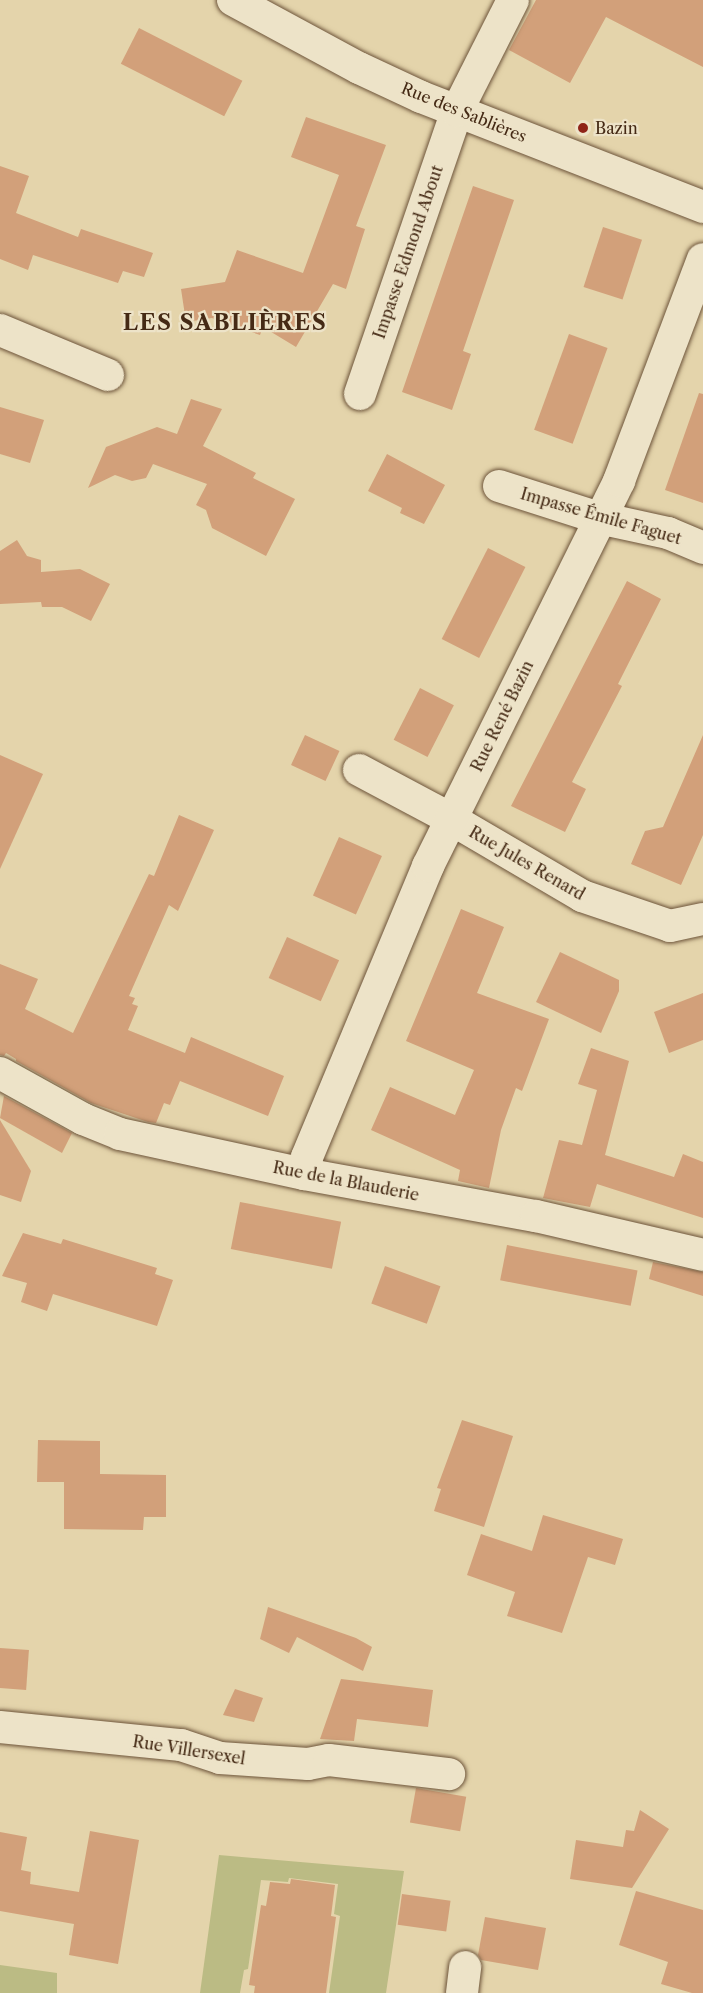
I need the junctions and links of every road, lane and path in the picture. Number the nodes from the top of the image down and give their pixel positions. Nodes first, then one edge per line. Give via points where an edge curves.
1 (233, 0) edge
2 (513, 0) edge
3 (457, 111) junction
4 (703, 207) edge
5 (703, 259) edge
6 (0, 330) edge
7 (108, 375) dead end
8 (360, 394) dead end
9 (499, 486) dead end
10 (600, 518) junction
11 (703, 548) edge
12 (359, 770) dead end
13 (451, 819) junction
14 (703, 919) edge
15 (0, 1073) edge
16 (304, 1174) junction
17 (703, 1255) edge
18 (0, 1727) edge
19 (448, 1774) dead end

1 - 3 street, Rue des Sablières via 359,68
2 - 3 street, Impasse Edmond About
3 - 4 street, Rue des Sablières
3 - 8 street, Impasse Edmond About
5 - 10 street, Rue René Bazin via 619,481
6 - 7 street
9 - 10 street, Impasse Émile Faguet
10 - 11 street, Impasse Émile Faguet via 668,533
10 - 13 street, Rue René Bazin
12 - 13 street, Rue Jules Renard
13 - 14 street, Rue Jules Renard via 582,896 670,926
13 - 16 street, Rue René Bazin via 307,1157
15 - 16 street, Rue de la Blauderie via 72,1114 120,1134
16 - 17 street, Rue de la Blauderie via 536,1216
18 - 19 street, Rue Villersexel via 181,1745 220,1758 308,1764 329,1760

